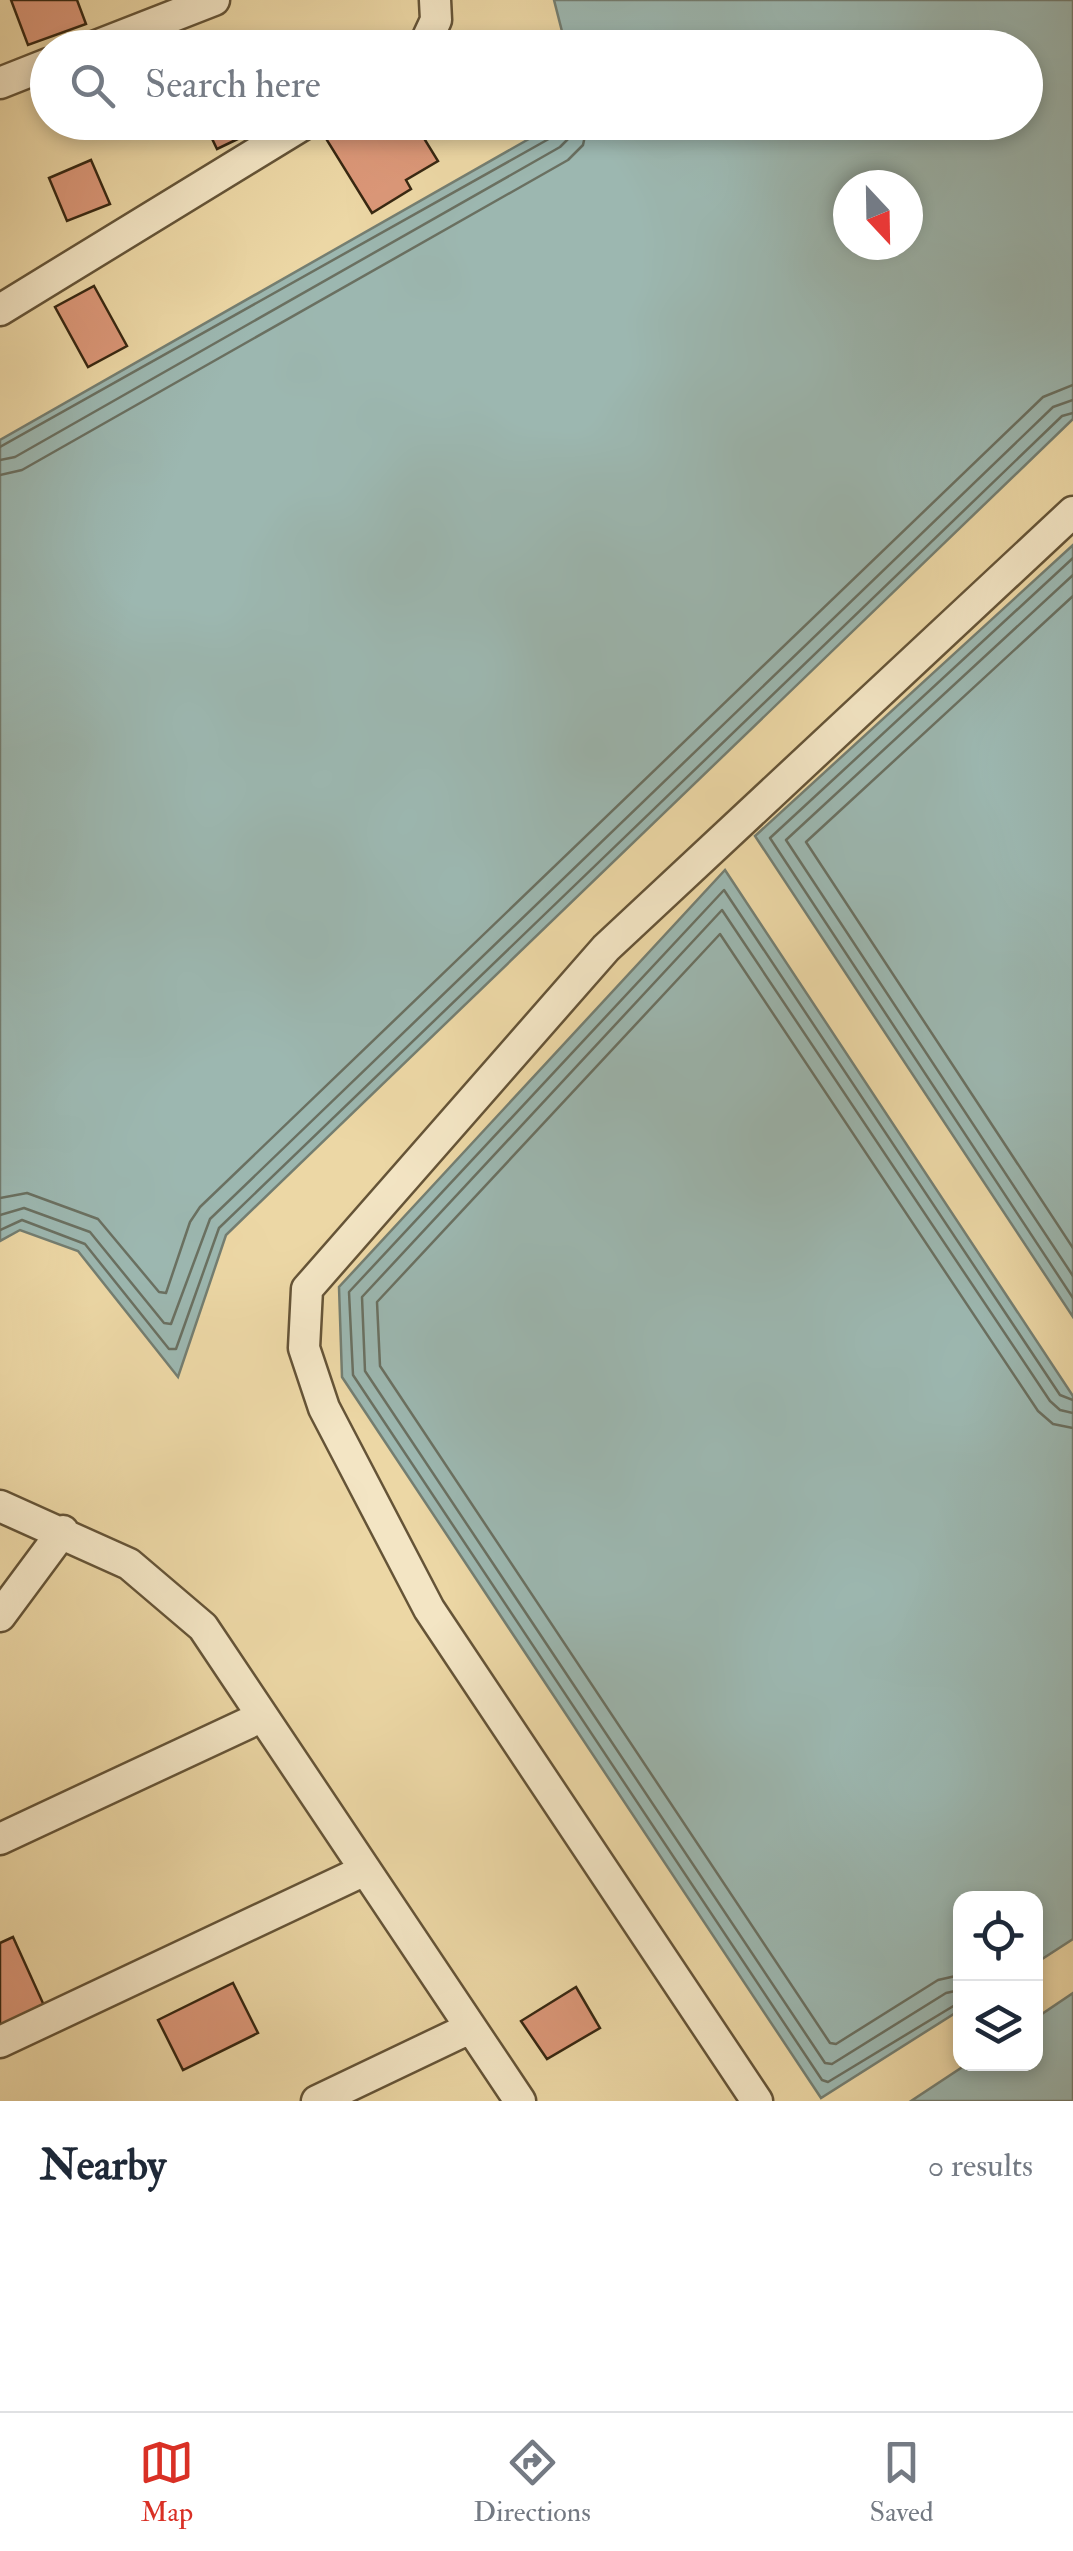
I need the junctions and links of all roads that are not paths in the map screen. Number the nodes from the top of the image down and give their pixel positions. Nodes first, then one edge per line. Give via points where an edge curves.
1 (214, 0) edge
2 (436, 0) edge
3 (137, 30) edge
4 (431, 30) edge
5 (30, 71) edge
6 (0, 83) edge
7 (278, 140) edge
8 (0, 310) edge
9 (1073, 512) edge
10 (0, 1506) edge
11 (64, 1531) junction
12 (0, 1616) edge
13 (261, 1717) junction
14 (0, 1839) edge
15 (363, 1872) junction
16 (468, 2028) junction
17 (0, 2042) edge
18 (318, 2101) edge
19 (520, 2101) edge
20 (757, 2101) edge

1 - 3 street
2 - 4 street
5 - 6 street
7 - 8 street
9 - 20 street via 606,948 307,1289 304,1348 324,1408 429,1609
10 - 11 street
11 - 12 street
11 - 13 street via 128,1564 203,1627
13 - 14 street
13 - 15 street
15 - 16 street
15 - 17 street
16 - 18 street
16 - 19 street

